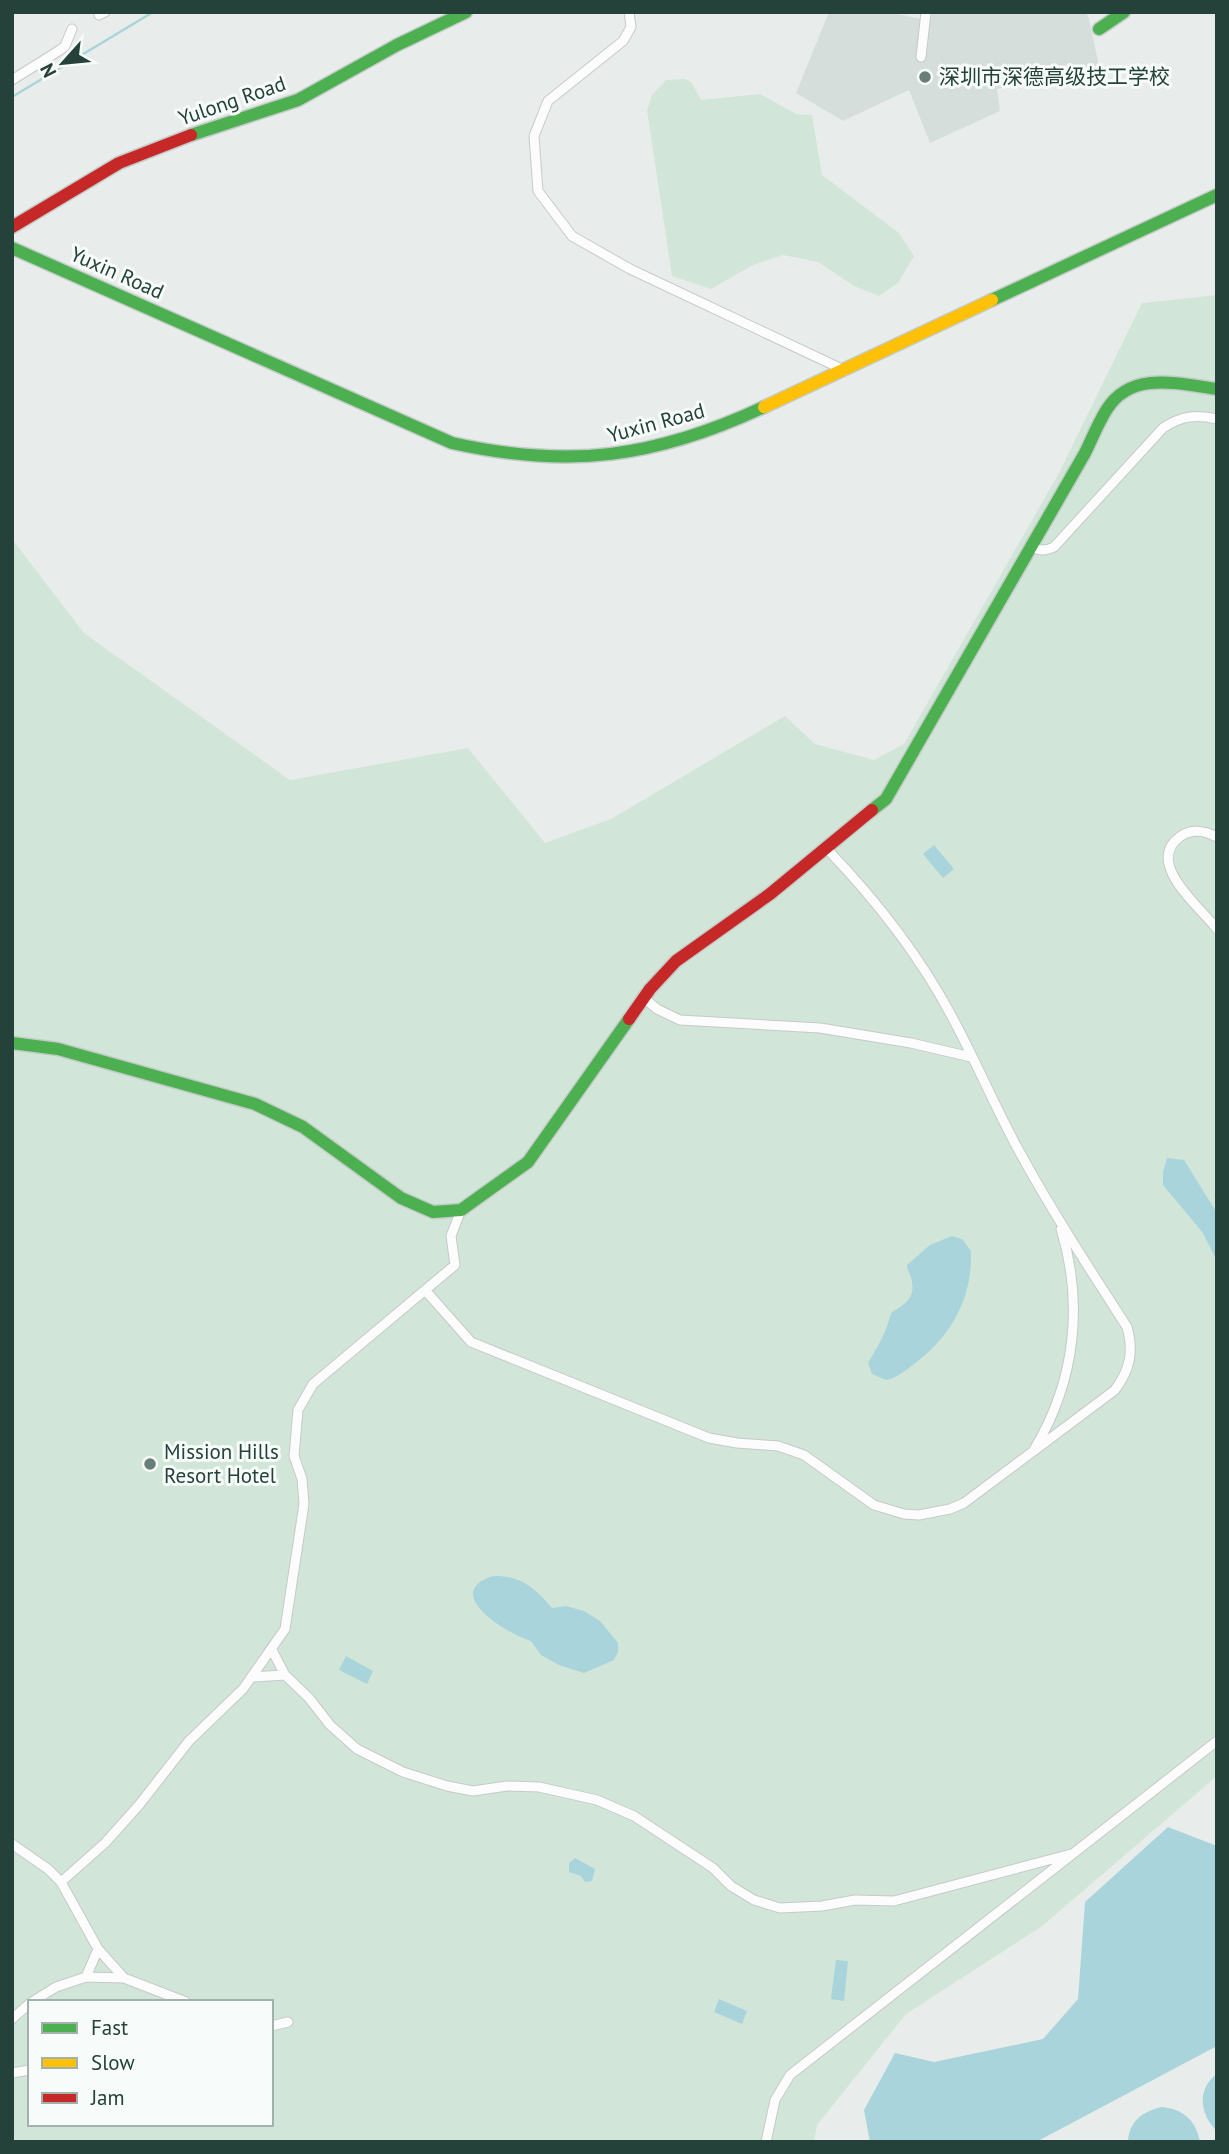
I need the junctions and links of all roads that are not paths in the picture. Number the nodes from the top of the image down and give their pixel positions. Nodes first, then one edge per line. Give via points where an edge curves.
1 (466, 12) edge
2 (629, 12) edge
3 (926, 12) edge
4 (1124, 12) edge
5 (72, 29) dead end
6 (1099, 29) dead end
7 (921, 57) dead end
8 (12, 80) edge
9 (1217, 195) edge
10 (12, 227) edge
11 (12, 248) edge
12 (844, 370) junction
13 (1217, 389) edge
14 (1217, 419) edge
15 (1031, 547) junction
16 (1217, 837) edge
17 (827, 849) junction
18 (1217, 929) edge
19 (644, 998) junction
20 (12, 1043) edge
21 (971, 1057) junction
22 (461, 1210) junction
23 (1055, 1214) junction
24 (425, 1290) junction
25 (1032, 1452) junction
26 (272, 1650) junction
27 (285, 1675) junction
28 (252, 1676) junction
29 (1217, 1741) edge
30 (12, 1844) edge
31 (1071, 1854) junction
32 (61, 1882) junction
33 (98, 1949) junction
34 (86, 1977) junction
35 (124, 1978) junction
36 (36, 2000) edge
37 (184, 2000) edge
38 (28, 2006) edge
39 (12, 2019) edge
40 (288, 2022) dead end
41 (273, 2026) edge
42 (766, 2142) edge

1 - 10 street, Yulong Road via 298,100 119,163
2 - 12 street via 631,27 624,41 548,101 534,136 538,191 572,236 630,269
3 - 7 street
4 - 6 street
5 - 8 street via 65,46
9 - 12 street, Yuxin Road
11 - 12 street, Yuxin Road via 473,449 567,460 639,452 712,429
13 - 15 street via 1153,381 1118,398 1108,407
14 - 15 street via 1191,415 1176,419 1054,547 1047,551
15 - 17 street via 886,799
16 - 18 street via 1193,831 1182,835 1168,854 1168,866 1172,877
17 - 19 street via 676,961
17 - 21 street via 912,950
19 - 21 street via 680,1020 820,1028
19 - 22 street via 528,1162
20 - 22 street via 58,1049 255,1104 303,1127 401,1198 433,1212
21 - 23 street
22 - 24 street via 451,1236 455,1265
23 - 25 street via 1072,1278 1073,1336 1061,1393
23 - 25 street via 1127,1327 1130,1360 1115,1390
24 - 25 street via 471,1342 709,1438 792,1450 888,1511 919,1515 950,1509
24 - 26 street via 313,1384 298,1410 294,1456 304,1503 285,1629
26 - 27 street
26 - 28 street
27 - 28 street
27 - 31 street via 357,1749 403,1772 473,1791 539,1787 597,1800 634,1816 754,1900 780,1908 894,1901
28 - 32 street via 189,1741 105,1843
29 - 31 street
30 - 32 street
31 - 42 street via 790,2075 775,2100
32 - 33 street
33 - 34 street
33 - 35 street
34 - 35 street
34 - 36 street
35 - 37 street
38 - 39 street
40 - 41 street

